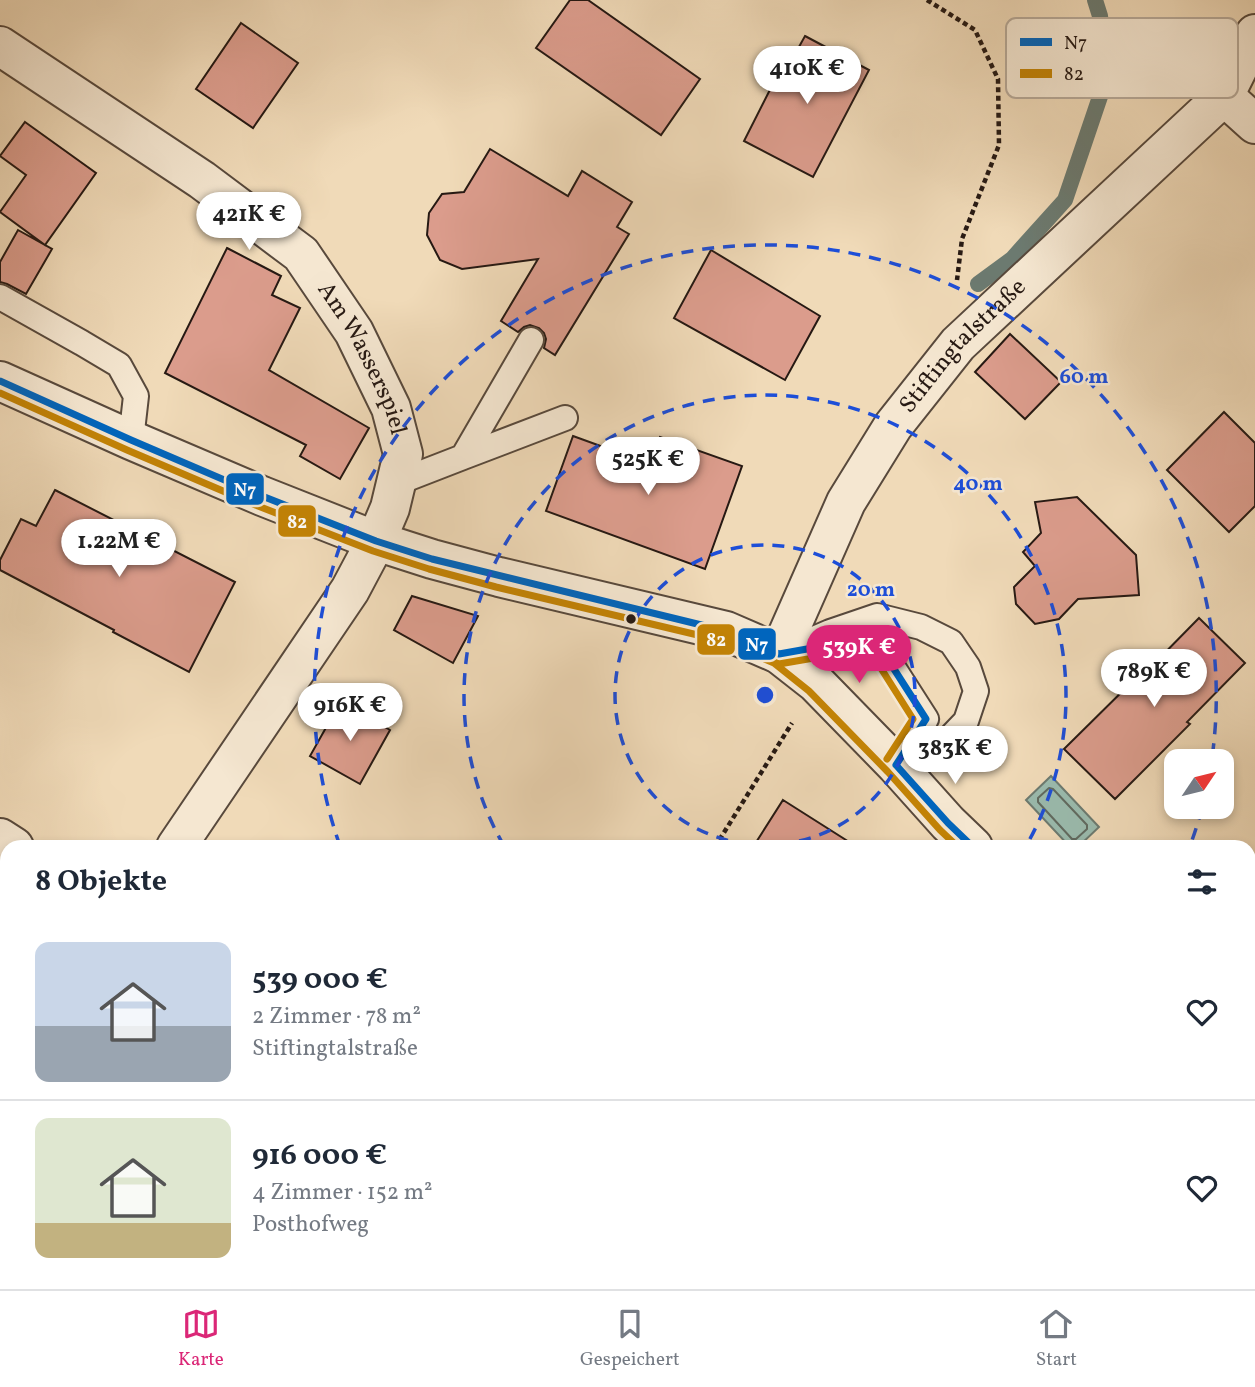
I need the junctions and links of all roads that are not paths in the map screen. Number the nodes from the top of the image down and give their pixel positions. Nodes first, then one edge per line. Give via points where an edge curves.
1 (1255, 34) edge
2 (0, 46) edge
3 (1238, 68) edge
4 (1222, 98) edge
5 (1226, 98) edge
6 (1255, 124) edge
7 (0, 298) edge
8 (531, 340) dead end
9 (0, 381) edge
10 (565, 418) dead end
11 (131, 440) junction
12 (463, 457) junction
13 (396, 483) junction
14 (376, 541) junction
15 (779, 654) junction
16 (896, 765) junction
17 (181, 840) edge
18 (966, 840) edge

1 - 3 street, Stiftingtalstraße
2 - 13 street, Am Wasserspiel via 202,180 301,254 355,332 391,408 403,454
4 - 15 street, Stiftingtalstraße via 958,344 892,426 846,502
5 - 6 street
7 - 11 lane via 118,365 136,396
8 - 12 lane
9 - 11 street
10 - 12 lane
11 - 14 street
12 - 13 lane
13 - 14 street, Am Wasserspiel
14 - 15 street via 485,573 726,631
14 - 17 street, Am Wasserspiel via 350,590
15 - 16 street via 816,683
15 - 16 lane via 863,639 885,655 926,719
15 - 16 lane via 877,617 921,627 951,642 968,667 976,691 966,721 944,744
16 - 18 street

